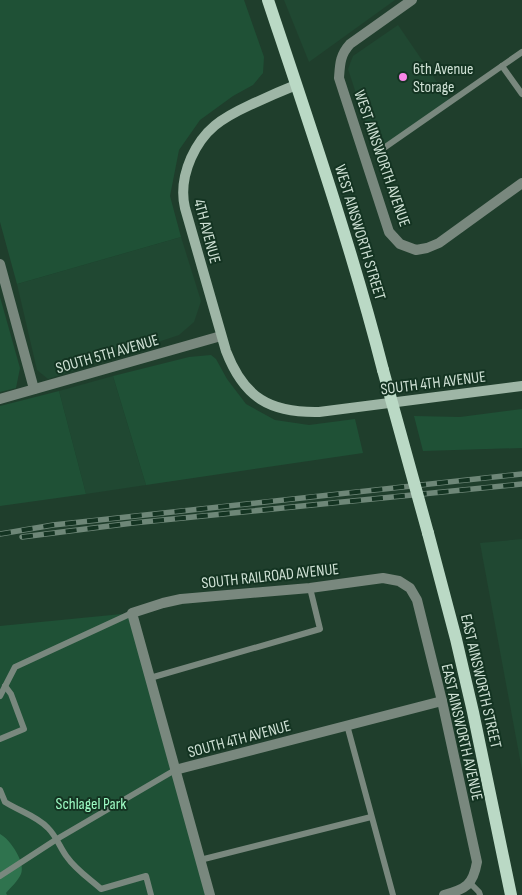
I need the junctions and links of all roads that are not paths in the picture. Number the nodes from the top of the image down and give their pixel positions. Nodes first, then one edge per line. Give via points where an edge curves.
1 (268, 0) edge
2 (412, 0) edge
3 (522, 52) edge
4 (502, 66) junction
5 (296, 85) junction
6 (522, 94) edge
7 (381, 150) dead end
8 (522, 183) edge
9 (0, 264) edge
10 (221, 336) junction
11 (226, 352) joint
12 (522, 386) edge
13 (34, 389) junction
14 (0, 399) edge
15 (412, 476) joint
16 (310, 588) junction
17 (410, 588) joint
18 (132, 613) junction
19 (150, 678) junction
20 (6, 686) junction
21 (0, 696) edge
22 (442, 701) junction
23 (347, 725) junction
24 (0, 739) edge
25 (176, 770) junction
26 (0, 790) edge
27 (371, 817) junction
28 (57, 839) junction
29 (200, 860) junction
30 (0, 876) edge
31 (470, 883) junction
32 (151, 895) edge
33 (210, 895) edge
34 (393, 895) edge
35 (444, 895) edge
36 (480, 895) edge
37 (511, 895) edge

1 - 5 main road, WEST AINSWORTH STREET
2 - 8 street, WEST AINSWORTH AVENUE via 350,44 340,62 340,78 389,232 400,244 416,250 427,248 439,243
3 - 4 lane
4 - 6 lane
4 - 7 lane
5 - 10 street, 4TH AVENUE via 235,112 209,130 185,175 185,208
5 - 15 main road, WEST AINSWORTH STREET, bridge via 354,262
9 - 13 street
10 - 11 street, 4TH AVENUE
10 - 13 street, SOUTH 5TH AVENUE
11 - 12 street, SOUTH 4TH AVENUE via 239,378 250,391 278,408 293,411 319,412
13 - 14 street, SOUTH 5TH AVENUE
15 - 37 main road, EAST AINSWORTH STREET, bridge via 456,638
16 - 17 street, SOUTH RAILROAD AVENUE via 383,578 400,581
16 - 18 street, SOUTH RAILROAD AVENUE via 181,599
16 - 19 lane via 320,629
17 - 22 street, EAST AINSWORTH AVENUE via 417,600
18 - 19 street
18 - 20 lane via 15,667
19 - 25 street
20 - 21 lane
20 - 24 lane via 24,729
22 - 23 street, SOUTH 4TH AVENUE
22 - 31 street, EAST AINSWORTH AVENUE via 477,862
23 - 25 street, SOUTH 4TH AVENUE
23 - 27 lane
25 - 28 lane, SOUTH 4TH AVENUE
25 - 29 street
26 - 28 lane via 5,802 34,817
27 - 29 lane
27 - 34 lane
28 - 30 lane, SOUTH 4TH AVENUE
28 - 32 lane via 67,858 101,889 146,876
29 - 33 street
31 - 35 street via 457,892
31 - 36 lane

